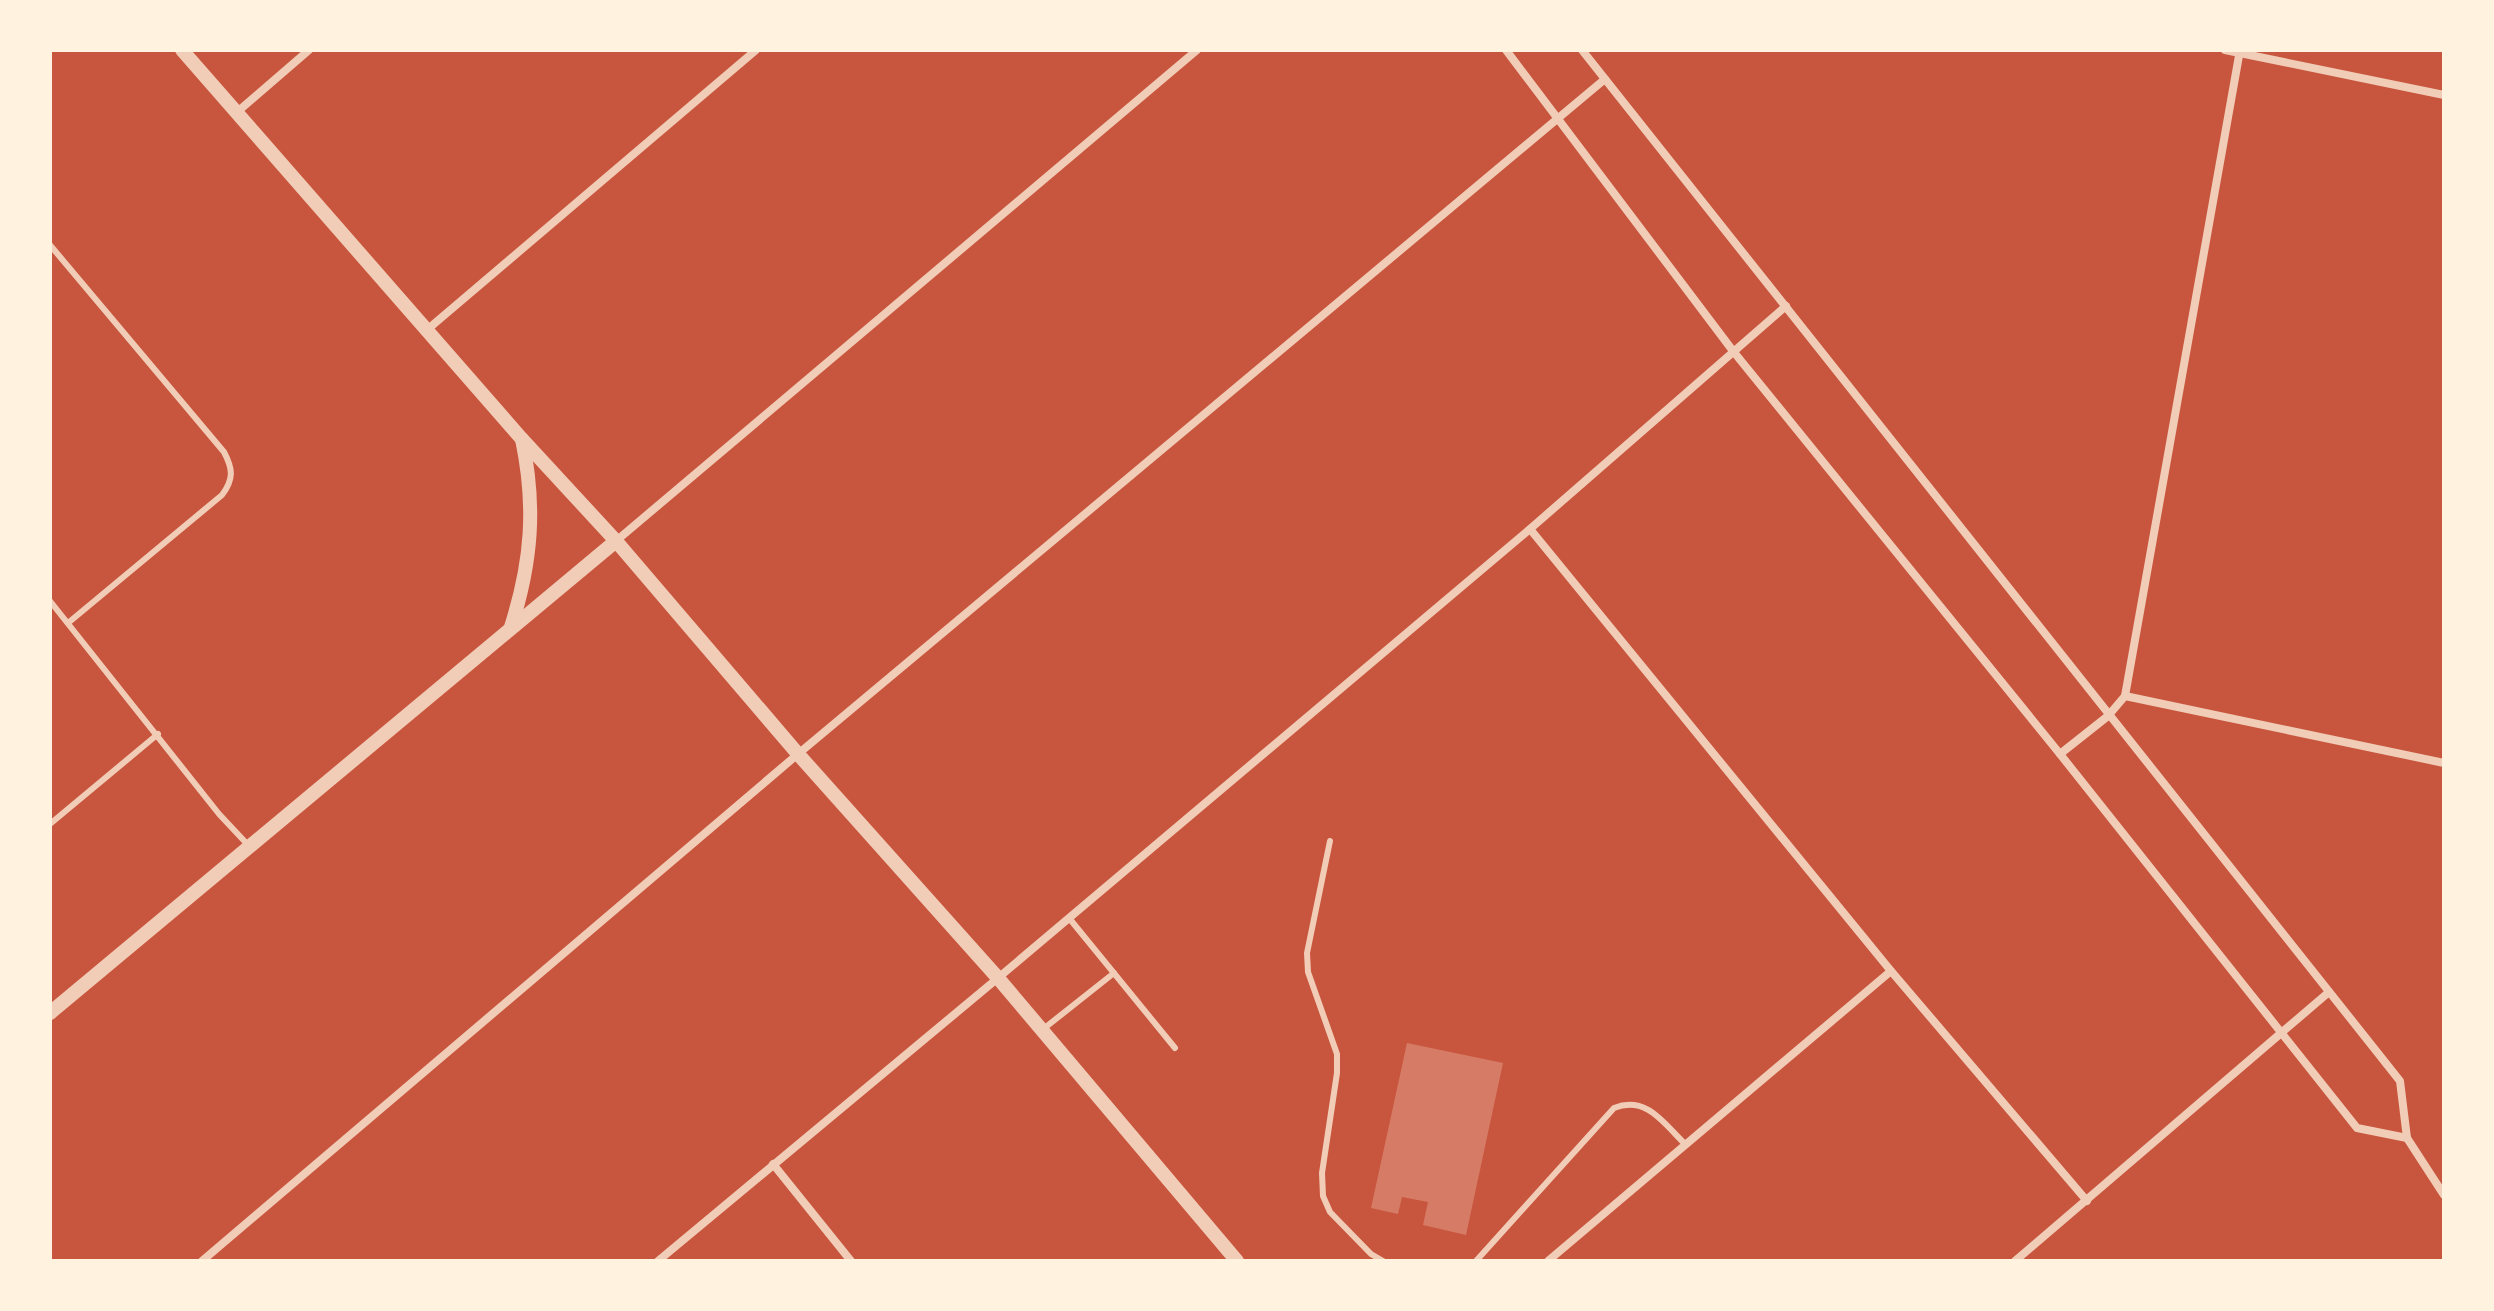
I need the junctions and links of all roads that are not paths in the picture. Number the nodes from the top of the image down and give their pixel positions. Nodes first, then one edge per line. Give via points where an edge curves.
1 (182, 50) edge
2 (309, 50) edge
3 (756, 50) edge
4 (1197, 50) edge
5 (1506, 50) edge
6 (1582, 50) edge
7 (2225, 50) edge
8 (2240, 52) edge
9 (1605, 79) junction
10 (2444, 95) edge
11 (236, 114) junction
12 (1558, 119) junction
13 (50, 245) edge
14 (1786, 306) junction
15 (428, 329) junction
16 (1733, 351) junction
17 (521, 438) junction
18 (1530, 529) junction
19 (616, 541) junction
20 (50, 601) edge
21 (68, 623) junction
22 (511, 627) junction
23 (2125, 696) junction
24 (2108, 716) junction
25 (158, 734) junction
26 (798, 754) junction
27 (2060, 754) junction
28 (2444, 763) edge
29 (50, 824) edge
30 (1330, 841) dead end
31 (249, 846) junction
32 (1069, 918) junction
33 (1891, 971) junction
34 (1114, 973) junction
35 (998, 978) junction
36 (2329, 992) junction
37 (50, 1013) edge
38 (1042, 1030) junction
39 (2280, 1033) junction
40 (1175, 1048) dead end
41 (2407, 1138) junction
42 (1686, 1145) junction
43 (773, 1164) junction
44 (2444, 1195) edge
45 (2087, 1201) junction
46 (202, 1261) edge
47 (658, 1261) edge
48 (851, 1261) edge
49 (1237, 1261) edge
50 (1383, 1261) edge
51 (1476, 1261) edge
52 (1548, 1261) edge
53 (2015, 1261) edge

1 - 11 street
2 - 11 street
3 - 15 street
4 - 19 street
5 - 12 street
6 - 9 street
7 - 8 street
8 - 10 street
8 - 23 street
9 - 12 street
9 - 14 street
11 - 15 street
12 - 16 street
12 - 26 street
13 - 21 lane via 224,452 232,473 222,495
14 - 16 street
14 - 24 street
15 - 17 street
16 - 18 street
16 - 27 street
17 - 19 street
17 - 22 street via 531,533
18 - 32 street
18 - 33 street
19 - 22 street
19 - 26 street
20 - 21 lane
21 - 25 lane
22 - 31 street
23 - 24 street
23 - 28 street
24 - 27 street
24 - 36 street
25 - 29 lane
25 - 31 lane
26 - 35 street
26 - 46 street
27 - 39 street
30 - 50 lane via 1307,953 1308,972 1337,1054 1323,1196 1330,1212
31 - 37 street
32 - 34 lane
32 - 35 street
33 - 42 street
33 - 45 street
34 - 38 lane
34 - 40 lane
35 - 38 street
35 - 43 street
36 - 39 street
36 - 41 street via 2400,1081
38 - 49 street
39 - 41 street via 2357,1128
39 - 45 street
41 - 44 street
42 - 51 lane via 1645,1106 1614,1108
42 - 52 street
43 - 47 street
43 - 48 street
45 - 53 street

